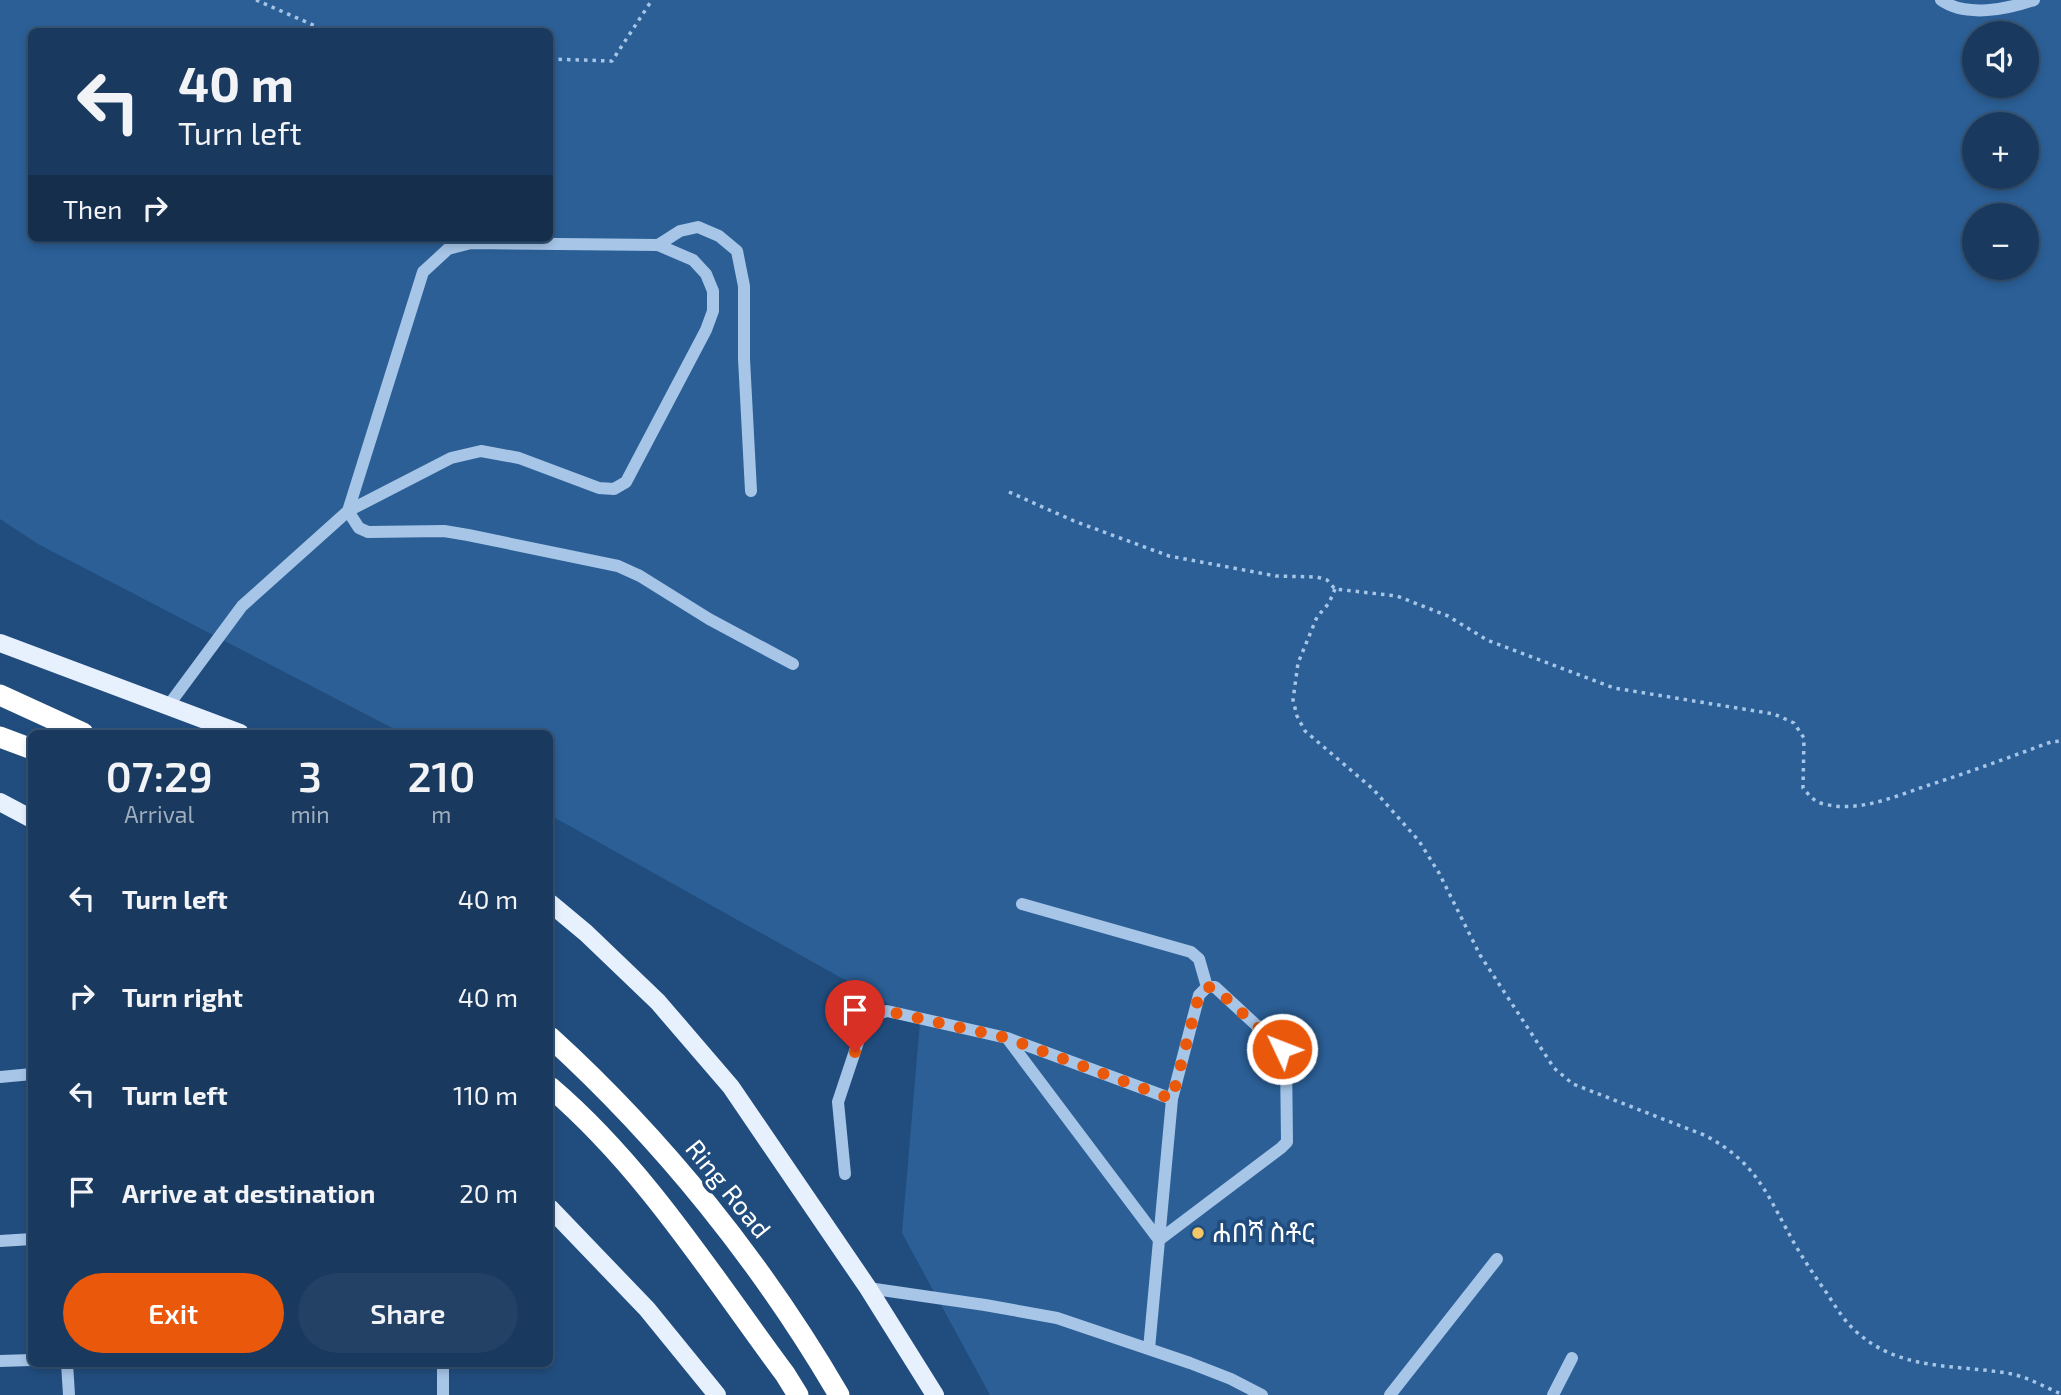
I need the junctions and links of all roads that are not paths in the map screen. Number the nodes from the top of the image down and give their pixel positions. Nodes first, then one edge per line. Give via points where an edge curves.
1 (1941, 0) edge
2 (2034, 0) edge
3 (658, 245) junction
4 (751, 491) dead end
5 (348, 510) junction
6 (0, 643) edge
7 (793, 664) dead end
8 (0, 695) edge
9 (168, 706) junction
10 (76, 730) edge
11 (232, 730) edge
12 (0, 737) edge
13 (28, 748) edge
14 (0, 802) edge
15 (28, 816) edge
16 (1022, 904) dead end
17 (553, 906) edge
18 (1206, 987) junction
19 (1007, 1038) junction
20 (553, 1040) edge
21 (28, 1074) edge
22 (0, 1077) edge
23 (553, 1090) edge
24 (1172, 1099) junction
25 (845, 1174) dead end
26 (553, 1211) edge
27 (28, 1239) edge
28 (1159, 1240) junction
29 (0, 1241) edge
30 (1497, 1259) dead end
31 (868, 1288) junction
32 (1149, 1349) junction
33 (1572, 1359) dead end
34 (28, 1360) edge
35 (0, 1361) edge
36 (67, 1367) edge
37 (443, 1367) edge
38 (69, 1395) edge
39 (443, 1395) edge
40 (717, 1395) edge
41 (798, 1395) edge
42 (839, 1395) edge
43 (935, 1395) edge
44 (1262, 1395) edge
45 (1390, 1395) edge
46 (1553, 1395) edge

1 - 2 street via 1971,10 2000,9
3 - 4 street via 680,231 698,228 719,236 737,251 744,286
3 - 5 street via 471,243 448,250 431,264 423,272
3 - 5 street via 694,260 706,274 713,291 713,311 626,482 614,489 599,488 519,458 481,451 451,458
5 - 7 street via 359,528 368,532 456,533 618,566
5 - 9 street via 242,606
6 - 9 main road
8 - 10 highway
9 - 11 main road
12 - 13 highway
14 - 15 main road
16 - 18 street via 1191,952 1199,959
17 - 31 main road via 658,1002 731,1087
18 - 24 street via 1199,995
18 - 28 street via 1215,988 1282,1049 1286,1057 1287,1142
19 - 24 street
19 - 25 street via 887,1011 874,1016 863,1027 838,1102
19 - 28 street
20 - 42 highway, Ring Road via 676,1166 782,1304
21 - 22 street
23 - 41 highway via 643,1183
24 - 28 street
26 - 40 main road via 647,1309
27 - 29 street
28 - 32 street
30 - 45 street
31 - 32 street via 1057,1318
31 - 43 main road
32 - 44 street
33 - 46 street
34 - 35 street
36 - 38 street
37 - 39 street

